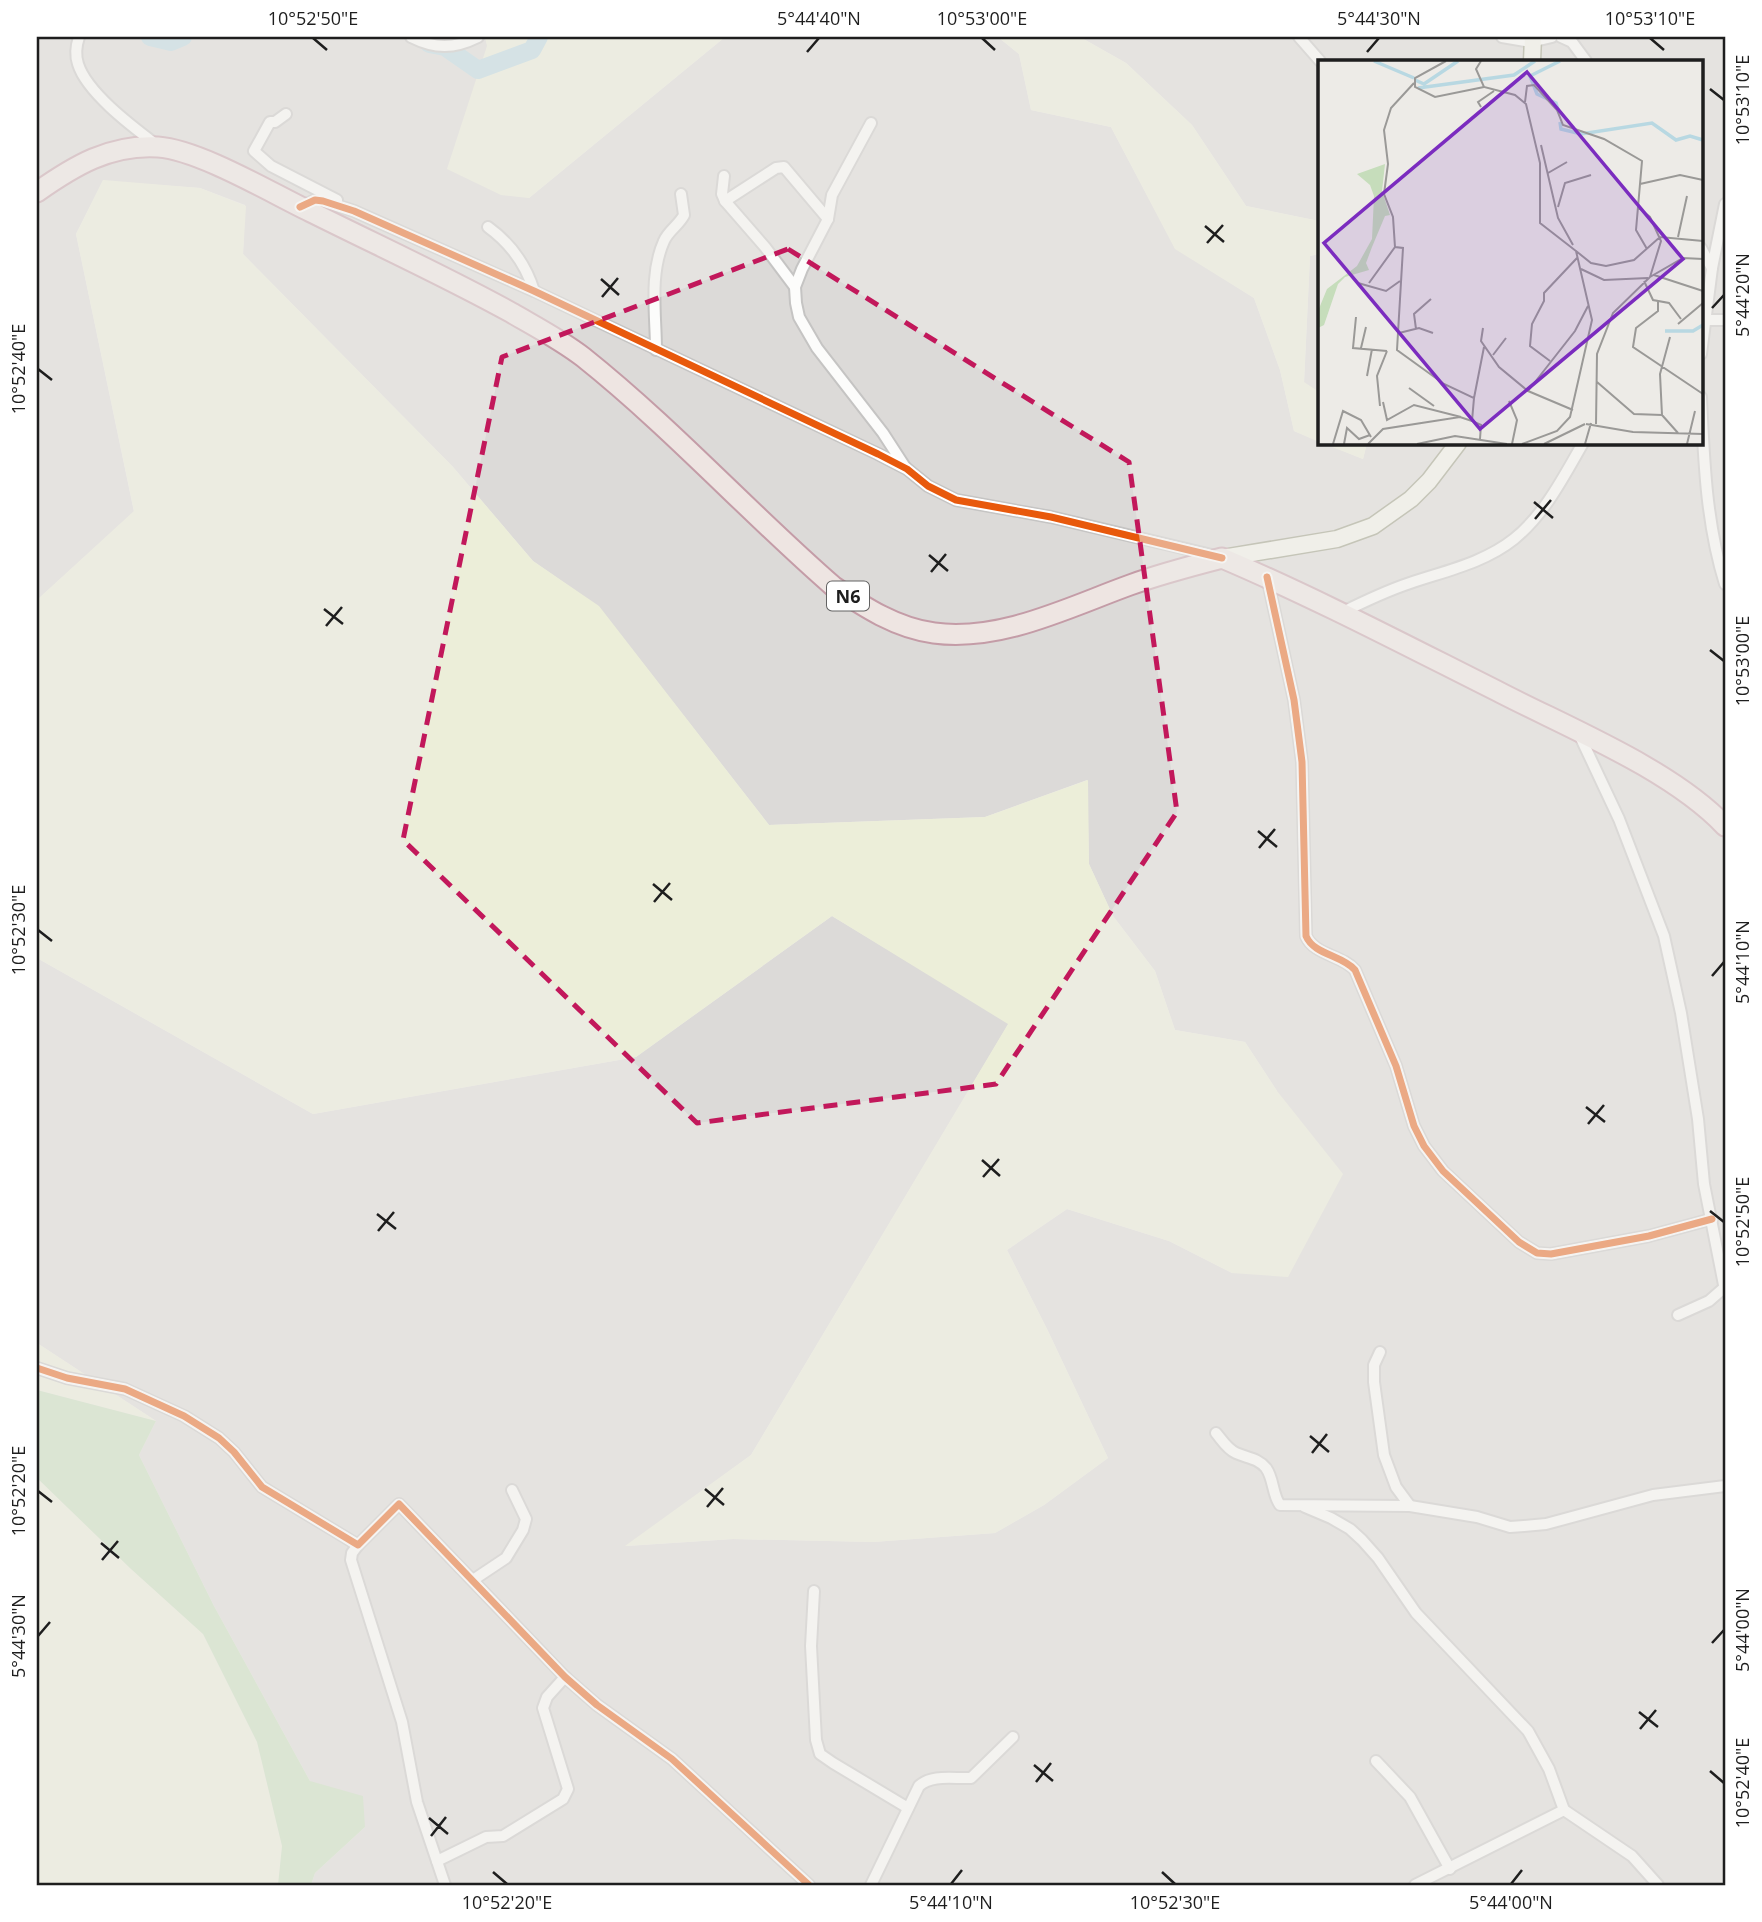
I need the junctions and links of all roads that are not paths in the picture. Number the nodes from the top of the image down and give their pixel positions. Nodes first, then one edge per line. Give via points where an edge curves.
1 (79, 37) edge
2 (411, 37) edge
3 (478, 37) edge
4 (1300, 37) edge
5 (1502, 37) edge
6 (1552, 37) edge
7 (1561, 37) edge
8 (1532, 40) edge
9 (1319, 60) edge
10 (1531, 60) edge
11 (1585, 60) edge
12 (286, 114) dead end
13 (871, 123) dead end
14 (160, 147) junction
15 (724, 176) dead end
16 (37, 192) edge
17 (681, 194) dead end
18 (725, 201) junction
19 (1725, 204) edge
20 (300, 207) junction
21 (354, 211) junction
22 (828, 219) junction
23 (488, 227) dead end
24 (1722, 235) edge
25 (1702, 250) edge
26 (1712, 268) junction
27 (1705, 286) edge
28 (795, 287) junction
29 (534, 291) junction
30 (1704, 320) junction
31 (1725, 320) edge
32 (1702, 343) edge
33 (656, 350) junction
34 (1702, 416) edge
35 (1457, 444) edge
36 (1582, 444) edge
37 (907, 470) junction
38 (1222, 558) junction
39 (1267, 577) junction
40 (1725, 584) edge
41 (1341, 613) junction
42 (1579, 733) junction
43 (1725, 826) edge
44 (1712, 1219) junction
45 (1725, 1288) edge
46 (1678, 1315) dead end
47 (1380, 1352) dead end
48 (37, 1368) edge
49 (1216, 1433) dead end
50 (1725, 1486) edge
51 (512, 1490) dead end
52 (1301, 1505) junction
53 (1410, 1506) junction
54 (358, 1545) junction
55 (473, 1580) junction
56 (814, 1591) dead end
57 (565, 1677) junction
58 (1013, 1737) dead end
59 (1376, 1761) dead end
60 (908, 1808) junction
61 (1564, 1810) junction
62 (437, 1861) junction
63 (1450, 1869) junction
64 (445, 1885) edge
65 (809, 1885) edge
66 (871, 1885) edge
67 (1415, 1885) edge
68 (1658, 1885) edge

1 - 14 street via 78,64 92,86 120,117
2 - 3 street via 445,47
4 - 9 street
5 - 8 street
6 - 8 street
7 - 11 street via 1572,42
8 - 10 main road
12 - 21 street via 270,122 254,151 271,166
13 - 22 street via 832,195
14 - 16 highway, N6 via 96,156
14 - 20 highway, N6 via 230,172
15 - 18 street
17 - 33 street via 684,215 666,236 658,268
18 - 22 street via 784,167
18 - 28 street
19 - 24 street
20 - 21 street via 315,200
20 - 38 highway, N6 via 470,290 567,345 638,404 833,586 901,625 936,634 998,630
21 - 29 street
22 - 28 street
23 - 29 street via 516,254
24 - 26 street
25 - 26 street
26 - 27 street
27 - 30 street
28 - 37 street via 806,331
29 - 33 street
30 - 31 street
30 - 32 street
33 - 37 street
34 - 40 street via 1706,494
35 - 38 main road via 1420,491 1373,526 1337,538
36 - 41 street via 1555,491 1514,539 1465,565
37 - 38 street via 928,486 970,505 1051,517
38 - 39 highway
39 - 41 highway
39 - 44 street via 1294,700 1302,762 1306,936 1312,945 1355,970 1424,1146 1443,1171 1519,1242 1537,1253 1611,1244
41 - 42 highway
42 - 43 highway via 1683,790
42 - 44 street via 1619,819 1664,936 1685,1038
44 - 45 street
45 - 46 street
47 - 53 street via 1374,1382 1384,1455 1395,1487
48 - 54 street via 125,1389 184,1416 227,1445 262,1486
49 - 52 street via 1229,1449 1265,1466 1280,1505
50 - 53 street via 1653,1495 1545,1524 1510,1527
51 - 55 street via 526,1519 523,1530 506,1558
52 - 53 street
52 - 61 street via 1331,1518 1362,1540 1416,1613 1528,1731
54 - 55 street via 399,1504
54 - 62 street via 351,1559 402,1722 417,1801
55 - 57 street
56 - 60 street via 811,1646 820,1754
57 - 62 street via 543,1709 568,1789 563,1799 503,1836 480,1839
57 - 65 street via 672,1759
58 - 60 street via 971,1778 925,1781
59 - 63 street via 1410,1797
60 - 66 street
61 - 63 street
61 - 68 street via 1632,1856
62 - 64 street
63 - 67 street

